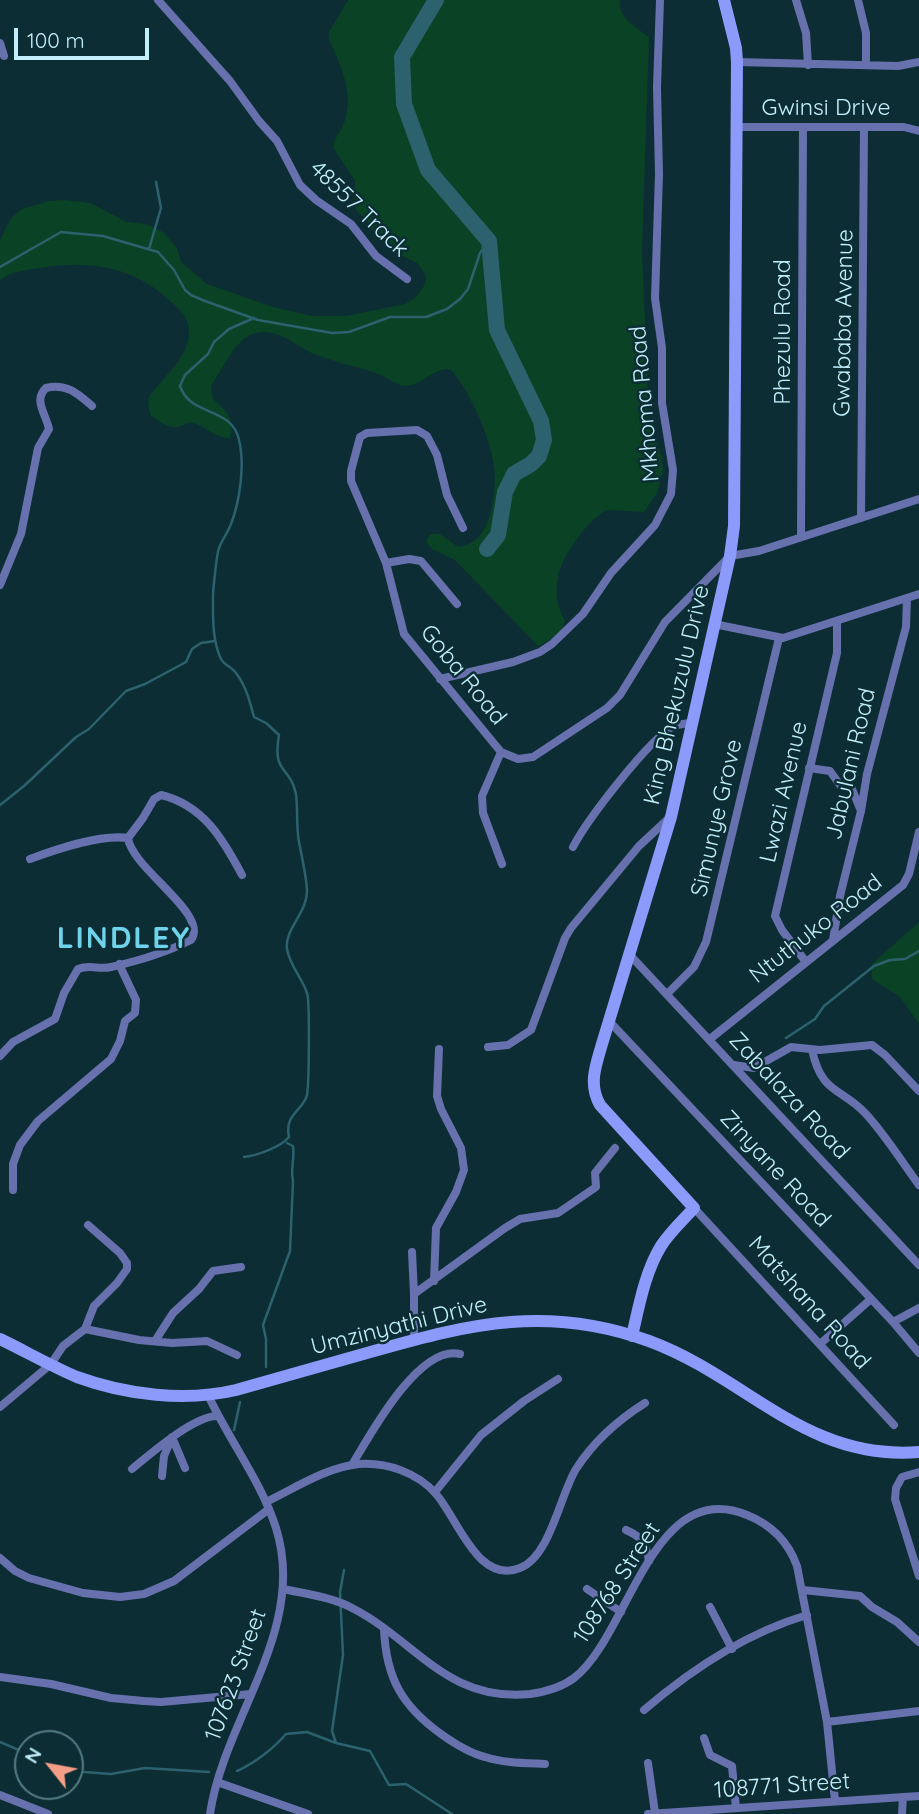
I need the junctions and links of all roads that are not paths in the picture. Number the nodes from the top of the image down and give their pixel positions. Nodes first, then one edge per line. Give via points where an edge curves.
1 (158, 0) edge
2 (660, 0) edge
3 (723, 0) edge
4 (796, 0) edge
5 (858, 0) edge
6 (0, 43) edge
7 (4, 56) dead end
8 (737, 62) junction
9 (919, 62) edge
10 (808, 65) junction
11 (866, 65) junction
12 (737, 127) junction
13 (803, 127) junction
14 (864, 127) junction
15 (917, 130) edge
16 (407, 279) dead end
17 (92, 406) dead end
18 (919, 499) edge
19 (861, 518) junction
20 (463, 528) dead end
21 (801, 537) junction
22 (730, 556) junction
23 (386, 564) junction
24 (0, 585) edge
25 (919, 594) edge
26 (907, 598) junction
27 (457, 604) dead end
28 (837, 621) junction
29 (714, 624) junction
30 (779, 638) junction
31 (440, 679) junction
32 (691, 723) junction
33 (501, 752) junction
34 (809, 768) junction
35 (862, 811) junction
36 (671, 817) junction
37 (919, 832) edge
38 (128, 838) junction
39 (572, 847) dead end
40 (30, 859) dead end
41 (502, 864) dead end
42 (242, 875) dead end
43 (833, 940) junction
44 (629, 954) junction
45 (806, 962) junction
46 (119, 964) junction
47 (667, 994) junction
48 (608, 1021) junction
49 (710, 1039) junction
50 (488, 1047) dead end
51 (439, 1049) dead end
52 (812, 1050) junction
53 (0, 1056) edge
54 (733, 1064) junction
55 (919, 1091) edge
56 (615, 1148) dead end
57 (919, 1185) edge
58 (13, 1190) dead end
59 (694, 1208) junction
60 (88, 1225) dead end
61 (412, 1252) dead end
62 (919, 1265) edge
63 (240, 1267) dead end
64 (435, 1281) junction
65 (414, 1294) junction
66 (871, 1299) junction
67 (919, 1308) edge
68 (894, 1322) junction
69 (85, 1329) junction
70 (632, 1336) junction
71 (0, 1339) edge
72 (414, 1339) junction
73 (155, 1341) junction
74 (820, 1344) junction
75 (919, 1353) edge
76 (460, 1354) dead end
77 (237, 1355) dead end
78 (51, 1364) junction
79 (558, 1379) dead end
80 (208, 1395) junction
81 (645, 1403) dead end
82 (0, 1407) edge
83 (218, 1416) junction
84 (894, 1425) dead end
85 (172, 1437) junction
86 (919, 1452) edge
87 (352, 1465) junction
88 (185, 1468) dead end
89 (132, 1469) dead end
90 (919, 1472) edge
91 (162, 1476) dead end
92 (435, 1492) junction
93 (267, 1506) junction
94 (626, 1530) dead end
95 (0, 1558) edge
96 (649, 1562) junction
97 (919, 1576) edge
98 (283, 1589) junction
99 (587, 1589) dead end
100 (803, 1590) junction
101 (710, 1607) dead end
102 (621, 1612) junction
103 (807, 1615) junction
104 (384, 1629) junction
105 (919, 1642) edge
106 (732, 1648) junction
107 (0, 1677) edge
108 (251, 1694) junction
109 (644, 1710) dead end
110 (919, 1711) edge
111 (827, 1722) junction
112 (704, 1738) dead end
113 (649, 1763) dead end
114 (545, 1764) dead end
115 (218, 1782) junction
116 (0, 1796) edge
117 (919, 1796) edge
118 (903, 1797) junction
119 (835, 1801) junction
120 (736, 1808) junction
121 (655, 1813) edge
122 (48, 1814) edge
123 (210, 1814) edge
124 (308, 1814) edge
125 (648, 1814) edge
126 (902, 1814) edge

1 - 16 street, 48557 Track via 277,141 300,185 351,223 376,256
2 - 31 street, Mkhoma Road via 655,298 662,345 662,403 673,470 671,494 655,526 611,573 583,614 552,644 513,662
3 - 8 street, King Bhekuzulu Drive
4 - 10 street via 806,33
5 - 11 street via 866,33
6 - 7 street
8 - 10 street
8 - 12 street, King Bhekuzulu Drive
9 - 11 street
10 - 11 street
12 - 13 street, Gwinsi Drive
12 - 22 street, King Bhekuzulu Drive via 734,526
13 - 14 street, Gwinsi Drive
13 - 21 street, Phezulu Road
14 - 15 street, Gwinsi Drive
14 - 19 street, Gwababa Avenue
17 - 24 street via 70,388 46,388 40,393 49,429 37,452 21,534
18 - 19 street
19 - 21 street
20 - 23 street, Goba Road via 427,436 417,430 364,434 351,481
21 - 22 street
22 - 29 street, King Bhekuzulu Drive
22 - 33 street, Goba Road via 665,622 621,695 607,708 533,757 518,759
23 - 27 street via 422,561
23 - 31 street, Goba Road via 402,630
25 - 26 street
26 - 28 street
26 - 35 street, Jabulani Road via 906,627 867,774
28 - 30 street
28 - 34 street, Lwazi Avenue via 837,653
29 - 30 street
29 - 32 street, King Bhekuzulu Drive
30 - 47 street, Simunye Grove via 706,942 699,960
31 - 33 street, Goba Road
32 - 36 street, King Bhekuzulu Drive
32 - 39 street via 672,728 636,761
33 - 41 street via 482,796
34 - 35 street via 830,771 840,785 852,789
34 - 45 street, Lwazi Avenue via 775,916
35 - 43 street, Jabulani Road via 839,896
36 - 44 street, King Bhekuzulu Drive
36 - 50 street via 639,846 574,922 531,1030 508,1045
37 - 43 street, Ntuthuko Road via 906,882
38 - 40 street via 114,837
38 - 42 street via 154,799 169,797 210,823
38 - 46 street via 131,851 180,903 195,932 180,946
43 - 45 street, Ntuthuko Road
44 - 47 street, Zabalaza Road
44 - 48 street, King Bhekuzulu Drive
45 - 49 street, Ntuthuko Road
46 - 53 street via 78,969 55,1019 13,1042
46 - 58 street via 136,1000 135,1013 125,1021 111,1059 38,1121 20,1145 13,1164
47 - 49 street, Zabalaza Road
48 - 59 street, King Bhekuzulu Drive via 594,1074 597,1098
48 - 66 street, Zinyane Road
49 - 54 street, Zabalaza Road
51 - 64 street via 438,1096 461,1148 464,1170 436,1228
52 - 54 street via 791,1047 754,1068
52 - 55 street via 872,1045
52 - 57 street via 828,1086 863,1111
54 - 62 street, Zabalaza Road
56 - 64 street via 596,1173 596,1187 587,1194 558,1213 520,1219
59 - 70 street via 656,1255
59 - 74 street, Matshana Road
60 - 69 street via 120,1253 128,1267 94,1306
61 - 65 street
63 - 73 street via 213,1271 173,1313
64 - 65 street
65 - 72 street
66 - 68 street, Zinyane Road
66 - 74 street
67 - 68 street
68 - 75 street, Zinyane Road
69 - 73 street
69 - 78 street via 63,1346
70 - 72 street, Umzinyathi Drive via 569,1323 512,1320
70 - 86 street, Umzinyathi Drive via 682,1356 825,1439 864,1451
71 - 78 street, Umzinyathi Drive
72 - 80 street, Umzinyathi Drive
73 - 77 street via 208,1341
74 - 84 street, Matshana Road
76 - 87 street via 444,1356 409,1378
78 - 80 street, Umzinyathi Drive via 101,1385 153,1394
78 - 82 street
79 - 92 street via 481,1435
80 - 83 street, 107623 Street
81 - 92 street via 609,1430 583,1459 569,1480 540,1552 520,1569 500,1570 483,1562
83 - 85 street
83 - 93 street, 107623 Street
85 - 88 street
85 - 89 street
85 - 91 street
87 - 92 street via 394,1468
87 - 93 street via 325,1474
90 - 97 street via 902,1477 895,1495
93 - 95 street via 174,1581 144,1594 83,1593 29,1578
93 - 98 street, 107623 Street via 280,1542
94 - 96 street via 646,1544
96 - 100 street, 108768 Street via 662,1540 687,1519 729,1510 753,1518 781,1537 793,1555
96 - 102 street, 108768 Street
98 - 104 street, 108768 Street via 347,1605
98 - 108 street, 107623 Street via 275,1628
99 - 102 street
100 - 103 street, 108768 Street
100 - 105 street via 860,1596
101 - 106 street
102 - 104 street, 108768 Street via 580,1672 556,1688 529,1694 461,1683
103 - 106 street
103 - 111 street, 108768 Street
104 - 114 street via 391,1676 403,1699 424,1722 475,1754
106 - 109 street via 698,1667
107 - 108 street via 144,1701
108 - 115 street, 107623 Street
110 - 111 street
111 - 119 street, 108768 Street
112 - 120 street via 709,1755 732,1766
113 - 121 street
115 - 123 street, 107623 Street
115 - 124 street
116 - 122 street
117 - 118 street, 108771 Street
118 - 119 street, 108771 Street
118 - 126 street
119 - 120 street, 108771 Street
120 - 121 street, 108771 Street
121 - 125 street, 108771 Street

